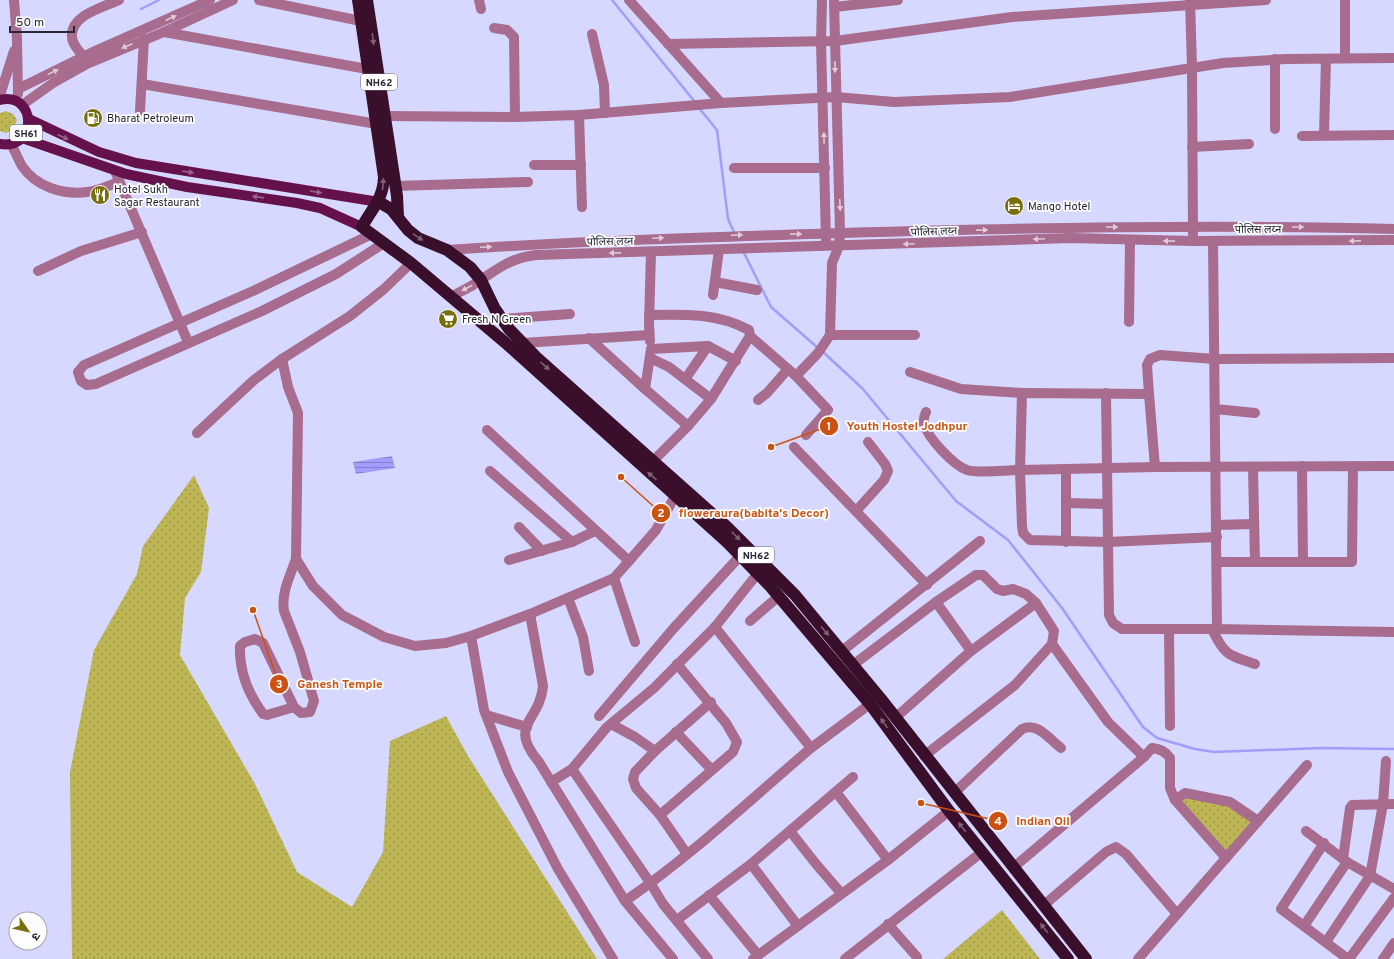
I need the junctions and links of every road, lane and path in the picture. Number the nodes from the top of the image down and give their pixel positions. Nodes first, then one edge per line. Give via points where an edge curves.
1 (14, 0) edge
2 (119, 0) edge
3 (210, 0) edge
4 (233, 0) edge
5 (259, 0) edge
6 (358, 0) edge
7 (367, 0) edge
8 (629, 0) edge
9 (822, 0) edge
10 (898, 0) edge
11 (1266, 0) edge
12 (1345, 0) edge
13 (1190, 2) edge
14 (834, 3) edge
15 (361, 21) junction
16 (494, 28) dead end
17 (164, 32) junction
18 (592, 34) dead end
19 (144, 39) junction
20 (17, 40) junction
21 (835, 41) junction
22 (821, 42) junction
23 (668, 44) junction
24 (83, 56) junction
25 (1345, 58) junction
26 (1394, 58) edge
27 (1275, 59) junction
28 (1326, 59) junction
29 (1192, 66) junction
30 (367, 69) junction
31 (142, 84) junction
32 (18, 89) junction
33 (0, 95) edge
34 (836, 97) junction
35 (823, 98) junction
36 (0, 100) edge
37 (19, 103) junction
38 (717, 104) junction
39 (140, 111) dead end
40 (605, 113) junction
41 (579, 115) junction
42 (516, 117) junction
43 (29, 119) junction
44 (381, 120) junction
45 (1275, 129) dead end
46 (1324, 135) junction
47 (1394, 135) edge
48 (1302, 136) dead end
49 (22, 138) junction
50 (3, 144) edge
51 (1249, 144) dead end
52 (1192, 147) junction
53 (534, 165) dead end
54 (581, 165) junction
55 (734, 168) dead end
56 (824, 168) junction
57 (116, 171) junction
58 (119, 182) junction
59 (528, 182) dead end
60 (395, 186) junction
61 (378, 202) junction
62 (582, 207) dead end
63 (398, 217) junction
64 (1193, 227) junction
65 (1394, 229) edge
66 (367, 230) junction
67 (142, 232) junction
68 (840, 233) junction
69 (826, 234) junction
70 (1130, 240) junction
71 (1213, 240) junction
72 (1394, 240) edge
73 (1193, 241) junction
74 (384, 243) junction
75 (826, 246) junction
76 (839, 246) junction
77 (721, 249) junction
78 (447, 250) junction
79 (652, 252) junction
80 (832, 262) junction
81 (411, 263) junction
82 (38, 271) dead end
83 (481, 280) junction
84 (714, 282) junction
85 (757, 290) dead end
86 (713, 295) dead end
87 (452, 296) junction
88 (570, 314) dead end
89 (649, 315) junction
90 (502, 319) junction
91 (179, 322) junction
92 (1129, 322) dead end
93 (650, 335) junction
94 (915, 335) dead end
95 (750, 336) junction
96 (829, 337) junction
97 (589, 338) junction
98 (188, 342) junction
99 (522, 343) junction
100 (708, 346) junction
101 (651, 354) junction
102 (1394, 358) edge
103 (282, 359) junction
104 (1215, 360) junction
105 (736, 361) junction
106 (788, 369) junction
107 (910, 372) dead end
108 (796, 376) junction
109 (686, 378) junction
110 (645, 389) junction
111 (1022, 393) junction
112 (1106, 394) junction
113 (1149, 394) junction
114 (711, 398) junction
115 (758, 400) dead end
116 (1215, 409) junction
117 (926, 412) dead end
118 (1255, 413) dead end
119 (688, 426) junction
120 (487, 430) dead end
121 (197, 433) dead end
122 (806, 435) dead end
123 (868, 442) dead end
124 (794, 447) dead end
125 (653, 461) junction
126 (1302, 466) junction
127 (1353, 466) junction
128 (1394, 466) edge
129 (1155, 467) junction
130 (1216, 467) junction
131 (1253, 467) junction
132 (1107, 468) junction
133 (1066, 469) junction
134 (1020, 470) junction
135 (490, 471) dead end
136 (678, 491) junction
137 (1066, 503) junction
138 (1107, 504) junction
139 (856, 511) junction
140 (1254, 524) junction
141 (1216, 525) junction
142 (519, 527) dead end
143 (595, 531) junction
144 (1217, 538) junction
145 (980, 541) dead end
146 (572, 542) junction
147 (1066, 542) junction
148 (1108, 542) junction
149 (542, 551) junction
150 (740, 556) junction
151 (296, 559) junction
152 (510, 560) dead end
153 (629, 561) junction
154 (1216, 562) junction
155 (1255, 562) junction
156 (1302, 562) junction
157 (758, 573) junction
158 (614, 578) junction
159 (927, 584) junction
160 (779, 596) junction
161 (568, 598) junction
162 (936, 602) junction
163 (1036, 603) junction
164 (530, 614) junction
165 (750, 621) dead end
166 (715, 627) junction
167 (1215, 629) junction
168 (1169, 630) junction
169 (1394, 632) edge
170 (471, 636) junction
171 (635, 642) dead end
172 (1052, 644) junction
173 (842, 651) junction
174 (971, 651) junction
175 (677, 664) junction
176 (1255, 664) dead end
177 (853, 665) junction
178 (589, 671) dead end
179 (710, 702) junction
180 (870, 704) junction
181 (294, 707) junction
182 (486, 715) junction
183 (599, 716) dead end
184 (895, 718) junction
185 (611, 724) junction
186 (1170, 726) dead end
187 (527, 727) junction
188 (676, 732) junction
189 (812, 748) junction
190 (1060, 748) dead end
191 (655, 751) junction
192 (924, 756) junction
193 (1144, 757) junction
194 (1386, 761) dead end
195 (1308, 765) dead end
196 (572, 769) junction
197 (711, 769) junction
198 (852, 777) dead end
199 (551, 782) junction
200 (836, 792) junction
201 (954, 793) junction
202 (1175, 800) junction
203 (1384, 804) junction
204 (1394, 804) edge
205 (949, 811) junction
206 (660, 815) junction
207 (1258, 821) junction
208 (790, 830) junction
209 (1306, 831) dead end
210 (1324, 843) junction
211 (982, 852) junction
212 (687, 854) junction
213 (1226, 858) junction
214 (888, 860) junction
215 (1345, 860) junction
216 (751, 864) junction
217 (1014, 867) junction
218 (1370, 876) junction
219 (651, 884) junction
220 (1391, 885) edge
221 (841, 893) junction
222 (710, 894) junction
223 (1394, 898) edge
224 (625, 901) junction
225 (1044, 905) junction
226 (1178, 914) junction
227 (677, 920) junction
228 (888, 924) junction
229 (798, 926) junction
230 (1304, 926) junction
231 (1326, 942) junction
232 (1394, 943) edge
233 (755, 957) edge
234 (917, 957) dead end
235 (613, 959) edge
236 (673, 959) edge
237 (708, 959) edge
238 (845, 959) edge
239 (1068, 959) edge
240 (1086, 959) edge
241 (1138, 959) edge
242 (1349, 959) edge
243 (1383, 959) edge

1 - 20 street
2 - 24 street via 75,23 73,42
24 -> 3 street
4 - 17 street
5 - 15 street
6 - 15 highway, NH62
7 -> 44 highway, NH62
8 - 23 street
9 - 22 street
10 - 14 street
11 - 13 street
12 - 25 street
13 - 21 street via 1012,17
13 - 29 street
14 - 21 street
15 - 30 highway, NH62
16 - 42 street via 507,30 514,37
17 - 19 street
17 - 30 street
18 - 40 street via 603,80
19 - 31 street
19 -> 37 street via 66,75
20 - 32 street
20 - 33 street
21 - 22 street
21 -> 34 street
22 - 23 street
22 - 35 street
23 - 38 street
32 -> 24 street
25 - 26 street
25 - 28 street
27 - 28 street
27 - 29 street
27 - 45 street
28 - 46 street
29 - 34 street via 1010,97 894,102
29 - 52 street
30 - 44 highway, NH62
31 - 39 street
31 - 44 street
32 - 37 street
34 - 35 street
34 -> 68 street
35 - 38 street
56 -> 35 street
36 - 37 main road via 11,99
37 - 43 main road, SH61
38 - 40 street
40 - 41 street
41 - 42 street
41 - 54 street
42 - 44 street
43 - 49 main road, SH61
43 -> 61 main road, SH61 via 87,147 136,163
44 - 60 highway, NH62
61 -> 44 highway, NH62 via 384,177
46 - 47 street
46 - 48 street
49 - 50 main road, SH61
49 - 57 main road, SH61
50 - 58 street via 30,176 40,184 53,189 72,193 88,192
51 - 52 street
52 - 64 street
53 - 54 street
54 - 62 street
55 - 56 street
56 - 69 street
57 - 58 street
66 -> 57 main road, SH61 via 313,206 162,183
58 - 67 street
59 - 60 street
60 - 63 highway, NH62
61 - 63 highway, NH62 via 391,209
61 - 66 highway, NH62
63 -> 78 highway, NH62 via 418,238
64 -> 65 street
68 -> 64 street
64 - 73 street
66 - 74 highway, NH62
66 - 91 street via 253,291
67 - 82 street via 81,251
67 - 91 street
68 - 69 street
68 - 76 street
69 - 75 street
78 -> 69 street via 716,236
73 -> 70 street, पोलिस लय्न
70 -> 76 street, पोलिस लय्न via 1070,238
70 - 92 street
72 -> 71 street, पोलिस लय्न
71 - 73 street, पोलिस लय्न
71 - 104 street
74 - 81 highway, NH62
74 - 98 street via 336,274 262,311
75 - 76 street, पोलिस लय्न
75 - 77 street, पोलिस लय्न
75 - 80 street
76 - 80 street
77 - 79 street, पोलिस लय्न
77 - 84 street
78 - 83 highway, NH62 via 470,267
79 -> 83 street, पोलिस लय्न via 519,257
79 - 89 street
80 - 96 street
81 - 87 highway, NH62
81 - 103 street via 350,316
83 -> 87 street, पोलिस लय्न
83 - 90 highway, NH62
84 - 85 street
84 - 86 street
136 -> 87 highway, NH62
88 - 90 street
89 - 93 street
89 - 95 street via 683,314 721,318 749,330
90 - 99 highway, NH62
91 - 98 street
91 - 98 street via 84,365 78,372 81,381 87,385 96,384
93 - 97 street
93 - 101 street
94 - 96 street
95 - 105 street
95 - 106 street
96 - 108 street
97 - 99 street
97 - 110 street
99 -> 125 highway, NH62
100 - 101 street
100 - 105 street
100 - 109 street
101 - 109 street
101 - 110 street
102 - 104 street
103 - 121 street via 254,380
103 - 151 street via 288,387 298,413
104 - 113 street via 1154,356 1147,364
104 - 116 street
105 - 114 street
106 - 108 street
106 - 115 street
107 - 111 street via 961,389
108 - 122 street via 828,410
109 - 114 street
110 - 119 street
111 - 112 street
111 - 134 street
112 - 113 street
112 - 132 street
113 - 129 street
114 - 119 street
116 - 118 street
116 - 130 street
117 - 134 street via 924,423 927,432 958,465 973,471
119 - 125 street
120 - 143 street
123 - 139 street via 888,471 884,480
124 - 139 street
125 - 136 highway, NH62
126 - 127 street
126 - 131 street
126 - 156 street
127 - 128 street
127 - 156 street via 1352,562
129 - 130 street
129 - 132 street
130 - 131 street
130 - 141 street
131 - 140 street
132 - 133 street
132 - 138 street
133 - 134 street
133 - 137 street
134 - 147 street via 1023,533 1030,540
135 - 146 street
136 - 150 highway, NH62
136 - 153 street via 656,530
136 -> 173 highway, NH62 via 727,527 765,564
137 - 138 street
137 - 147 street
138 - 148 street
139 - 159 street
140 - 141 street
140 - 155 street
141 - 144 street
142 - 149 street
143 - 146 street
143 - 153 street
144 - 148 street
144 - 154 street
145 - 159 street
146 - 149 street
147 - 148 street
148 - 168 street via 1109,615 1113,623 1122,629
149 - 152 street
150 - 157 highway, NH62
150 - 183 street via 673,629
151 - 170 street via 313,586 329,603 342,614 384,637 415,646 446,643
151 - 181 street via 283,604 314,701 310,712 306,714
153 - 158 street
154 - 155 street
154 - 167 street
155 - 156 street
157 - 160 highway, NH62
157 - 166 street
158 - 161 street
158 - 171 street
159 - 173 street
160 - 165 street
160 - 180 highway, NH62
161 - 164 street
161 - 178 street via 583,637
162 - 163 street via 976,575 983,575 998,589 1013,589 1026,594
162 - 174 street
162 - 177 street
163 - 172 street via 1054,631
163 - 174 street
164 - 170 street
164 - 187 street via 543,686 542,695
166 - 175 street
166 - 189 street
167 - 168 street
167 - 169 street
167 - 176 street via 1222,648 1227,653
168 - 186 street
170 - 182 street
172 - 192 street via 1015,684
172 - 193 street via 1108,722
173 - 177 highway, NH62
174 - 184 street
175 - 179 street
175 - 185 street via 654,688
177 - 184 highway, NH62
179 - 188 street
179 - 197 street via 726,722 737,742 732,752
180 - 189 street
205 -> 180 highway, NH62
181 - 181 street via 263,643 255,639 240,646 242,668 252,700 263,714
182 - 187 street
182 - 235 street via 508,772 558,869
184 - 192 highway, NH62
185 - 191 street
185 - 196 street
187 - 199 street via 524,733 526,744
188 - 191 street
188 - 197 street
189 - 212 street
190 - 201 street via 1036,726 1029,726 1022,729
191 - 206 street via 635,772 633,779 636,788
192 - 201 highway, NH62
193 - 202 street via 1152,748 1164,752 1170,758 1170,788
193 - 217 street
194 - 203 street
195 - 207 street
196 - 199 street
196 - 219 street
197 - 206 street
198 - 200 street
199 - 224 street
200 - 208 street
200 - 214 street
201 - 217 highway, NH62
202 - 207 street via 1185,793 1230,802
202 - 213 street
203 - 204 street
203 - 215 street via 1352,804
203 - 218 street
211 -> 205 highway, NH62
205 - 214 street
206 - 212 street
207 - 213 street
208 - 216 street
208 - 221 street
209 - 210 street
210 - 215 street
210 - 230 street via 1281,909
211 - 228 street
239 -> 211 highway, NH62
212 - 219 street
213 - 226 street
214 - 221 street
215 - 218 street
215 - 230 street
216 - 222 street
216 - 229 street
217 - 225 highway, NH62
218 - 220 street
218 - 231 street
219 - 224 street
219 - 227 street
221 - 229 street
222 - 227 street
222 - 233 street
223 - 242 street
224 - 236 street
225 - 226 street via 1106,852 1116,847 1126,854
225 - 240 highway, NH62
226 - 241 street
227 - 237 street
228 - 234 street
228 - 238 street
229 - 233 street
230 - 231 street
231 - 242 street
232 - 243 street

